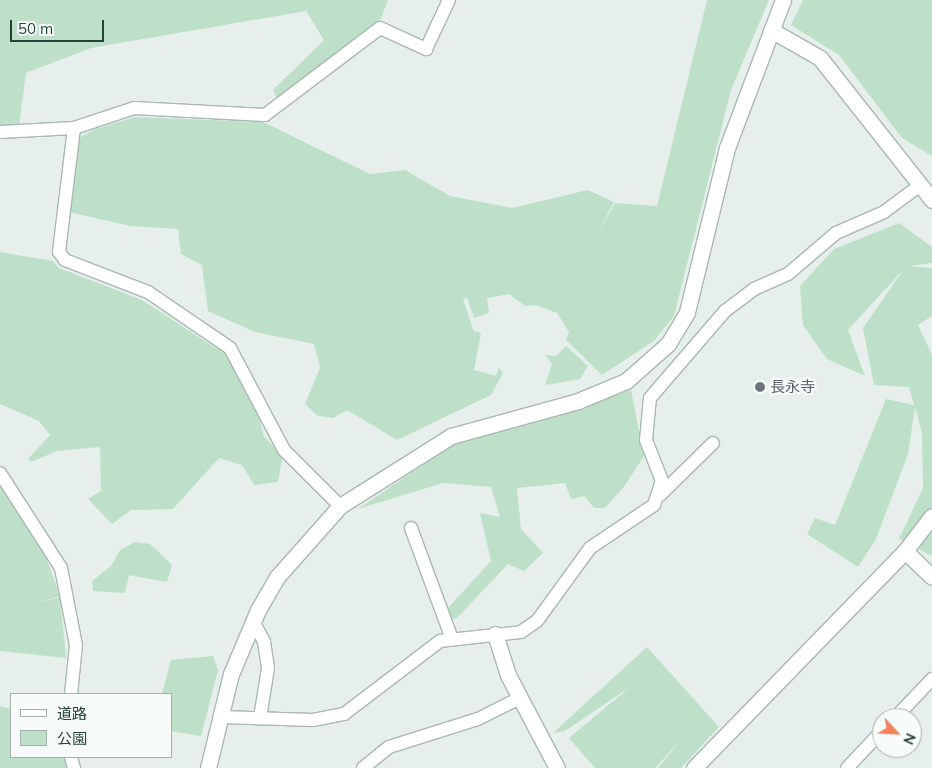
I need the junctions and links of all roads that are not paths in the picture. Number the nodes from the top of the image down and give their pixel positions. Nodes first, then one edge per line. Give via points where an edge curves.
1 (449, 0) edge
2 (783, 0) edge
3 (770, 30) junction
4 (74, 128) junction
5 (0, 132) edge
6 (919, 186) junction
7 (932, 200) edge
8 (712, 443) dead end
9 (0, 473) edge
10 (660, 495) junction
11 (340, 506) junction
12 (932, 516) edge
13 (411, 528) dead end
14 (906, 551) junction
15 (932, 577) edge
16 (253, 621) junction
17 (495, 634) junction
18 (452, 639) junction
19 (932, 679) edge
20 (71, 693) edge
21 (520, 698) junction
22 (904, 708) edge
23 (220, 717) junction
24 (260, 718) junction
25 (872, 742) edge
26 (208, 768) edge
27 (363, 768) edge
28 (557, 768) edge
29 (694, 768) edge
30 (847, 768) edge

1 - 4 street via 426,49 380,28 265,116 134,108
2 - 3 street
3 - 6 street via 820,58
3 - 11 street via 727,148 687,312 668,344 626,381 578,401 451,436
4 - 5 street
4 - 11 street via 62,256 148,292 230,348 284,450
6 - 7 street
6 - 10 street via 884,212 836,233 788,274 754,289 725,311 650,398 646,440 662,481
8 - 10 street
9 - 20 street via 61,568 76,644
10 - 17 street via 654,505 590,548 537,621 521,632
11 - 16 street via 278,576
12 - 14 street
13 - 18 street
14 - 15 street
14 - 29 street
16 - 23 street via 231,674
16 - 24 street via 264,642 268,668
17 - 18 street
17 - 21 street
18 - 24 street via 419,654 344,714 313,720
19 - 22 street
21 - 27 street via 478,719 389,747
21 - 28 street
23 - 24 street
23 - 26 street
25 - 30 street

